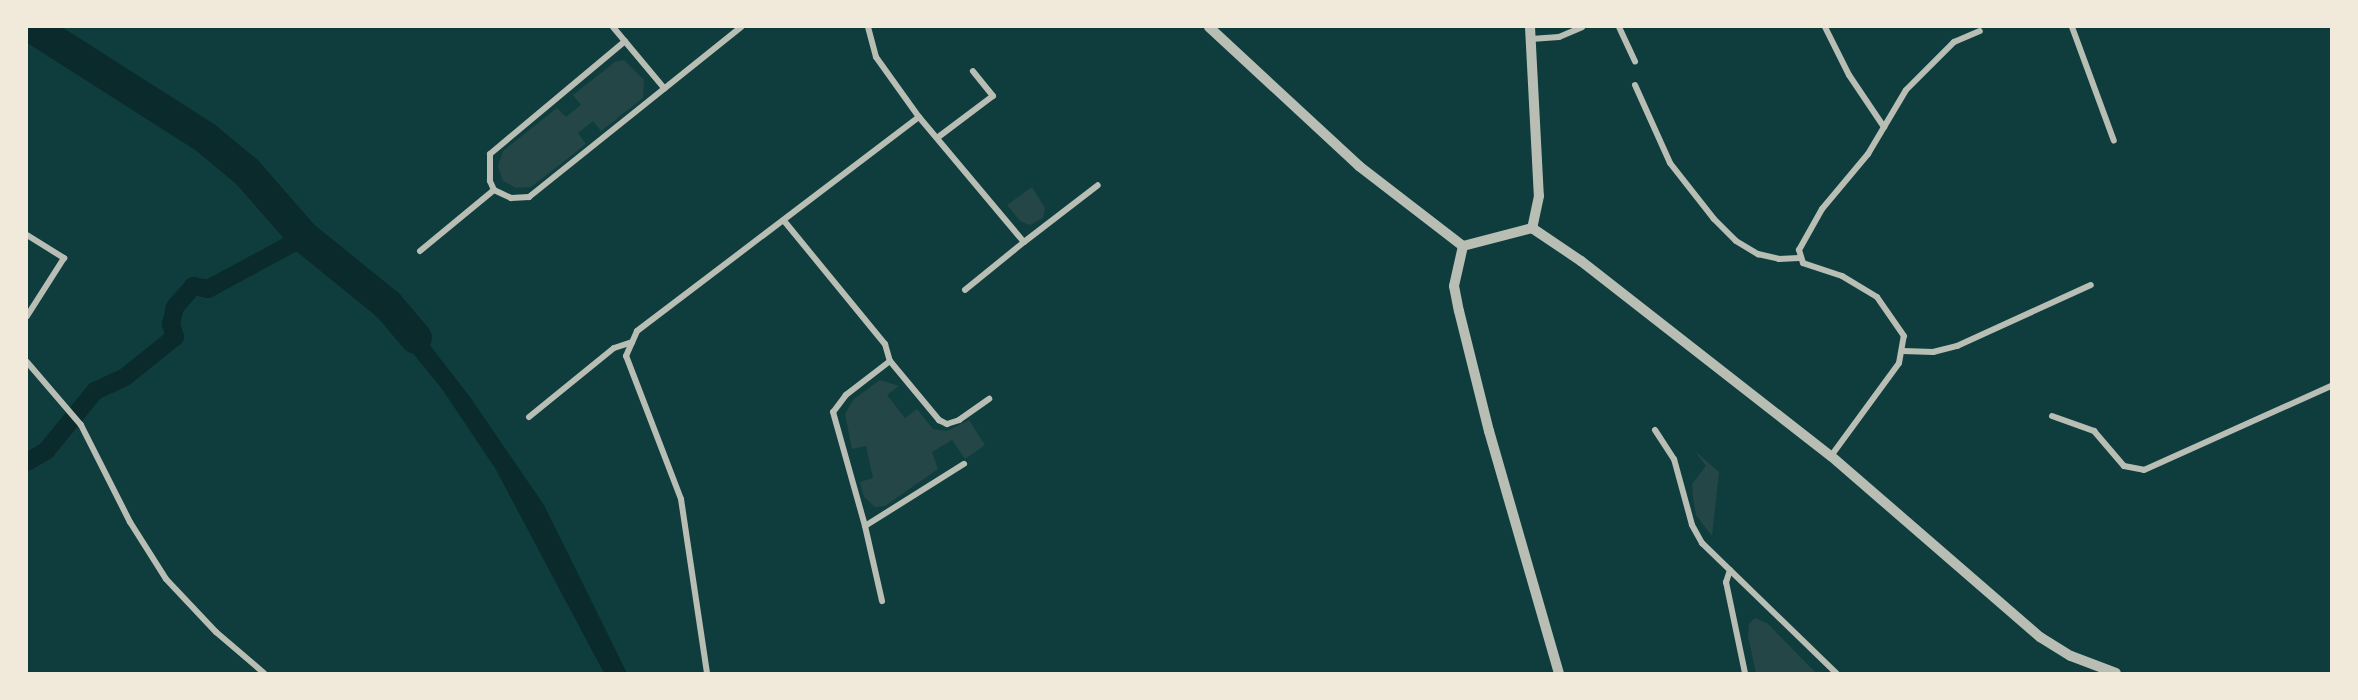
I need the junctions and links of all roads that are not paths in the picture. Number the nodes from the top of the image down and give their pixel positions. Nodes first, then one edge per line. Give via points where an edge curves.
1 (613, 27) edge
2 (741, 27) edge
3 (868, 27) edge
4 (1209, 27) edge
5 (1530, 27) edge
6 (1582, 27) edge
7 (1619, 27) edge
8 (1825, 27) edge
9 (2072, 27) edge
10 (1980, 30) dead end
11 (1531, 39) junction
12 (625, 41) junction
13 (1635, 62) dead end
14 (973, 71) dead end
15 (1635, 85) dead end
16 (664, 88) junction
17 (919, 117) junction
18 (1884, 127) junction
19 (937, 138) junction
20 (2114, 141) dead end
21 (1098, 185) dead end
22 (494, 189) junction
23 (785, 222) junction
24 (1532, 228) junction
25 (27, 235) edge
26 (1024, 242) junction
27 (1463, 246) junction
28 (420, 251) dead end
29 (1799, 258) junction
30 (2091, 285) dead end
31 (965, 290) dead end
32 (27, 315) edge
33 (632, 342) junction
34 (1903, 351) junction
35 (890, 361) junction
36 (27, 362) edge
37 (2331, 386) edge
38 (989, 399) dead end
39 (2052, 416) dead end
40 (529, 417) dead end
41 (1655, 430) dead end
42 (1831, 456) junction
43 (964, 464) dead end
44 (865, 526) junction
45 (1730, 570) junction
46 (882, 601) dead end
47 (264, 673) edge
48 (707, 673) edge
49 (1559, 673) edge
50 (1745, 673) edge
51 (1836, 673) edge
52 (2116, 673) edge

1 - 12 street
2 - 16 street
3 - 17 street via 876,57
4 - 27 street via 1359,166
5 - 11 street
6 - 11 street via 1559,37
7 - 13 street
8 - 18 street via 1854,83
9 - 20 street
10 - 18 street via 1954,42 1929,64 1906,90
11 - 24 street via 1539,196
12 - 16 street
12 - 22 street via 490,154 490,181
14 - 19 street via 993,96
15 - 29 street via 1670,163 1714,219 1736,241 1758,254
16 - 22 street via 529,197 512,198
17 - 19 street
17 - 23 street
18 - 29 street via 1822,209 1799,250
19 - 26 street
21 - 26 street
22 - 28 street
23 - 33 street via 637,331
23 - 35 street via 885,344
24 - 27 street
24 - 42 street via 1581,261
25 - 32 street via 64,258
26 - 31 street
27 - 49 street via 1454,286 1459,311 1489,431
29 - 34 street via 1877,297 1900,326
30 - 34 street via 1957,346
33 - 40 street via 614,348
33 - 48 street via 626,356 681,499
34 - 42 street via 1899,363
35 - 38 street via 939,420 947,424
35 - 44 street via 846,395 833,412
36 - 47 street via 81,425 130,522 166,579 216,632
37 - 39 street via 2144,470 2124,466 2094,431
41 - 45 street via 1674,459 1692,525 1702,543
42 - 52 street via 2040,637 2071,656
43 - 44 street
44 - 46 street
45 - 50 street via 1726,582
45 - 51 street

